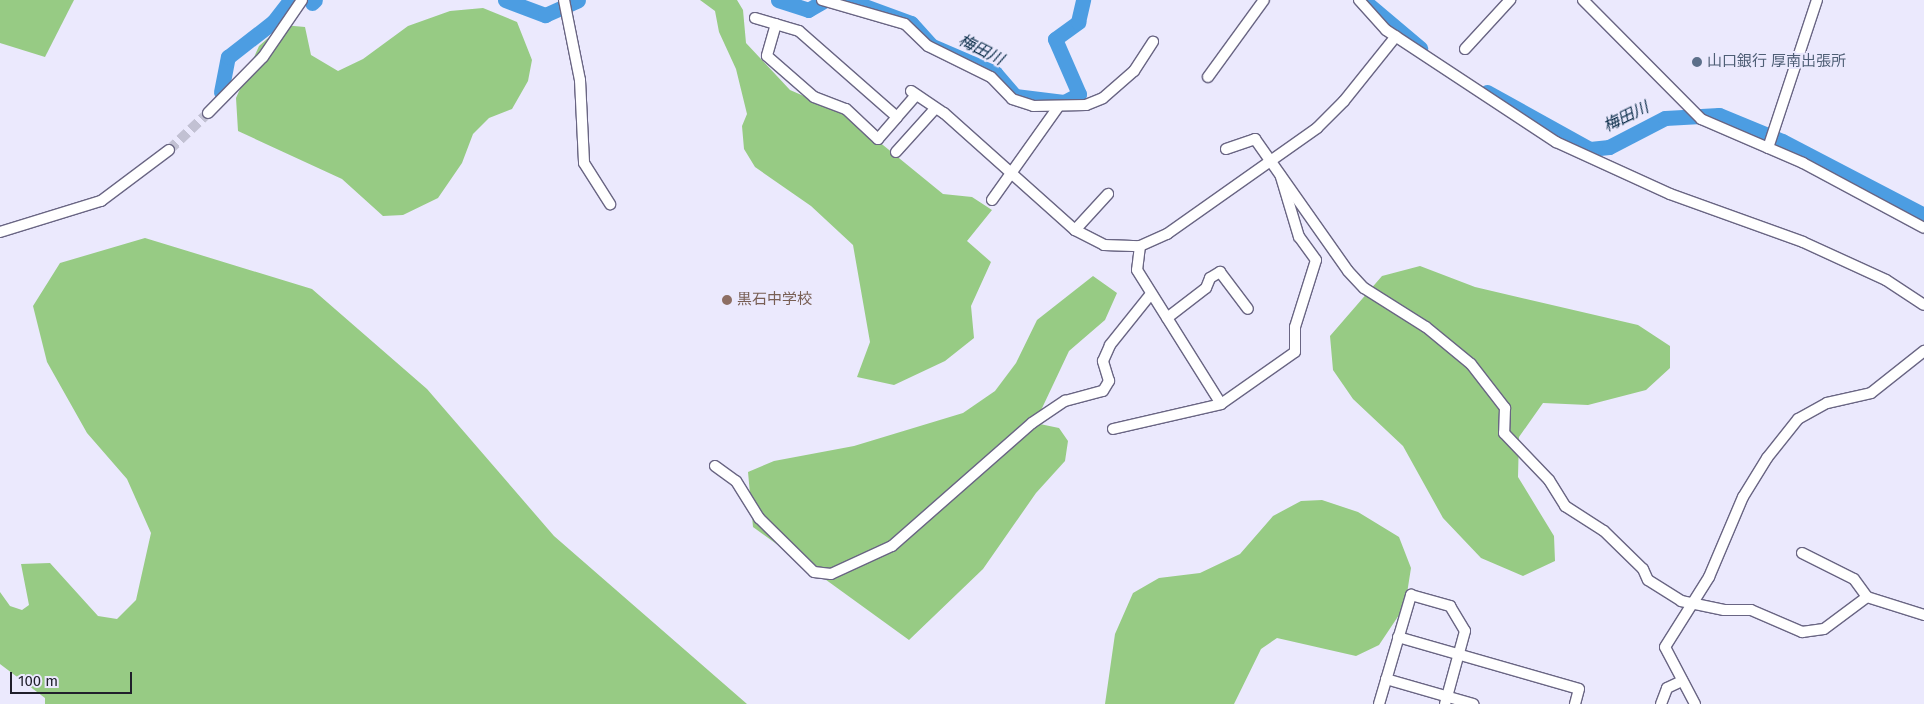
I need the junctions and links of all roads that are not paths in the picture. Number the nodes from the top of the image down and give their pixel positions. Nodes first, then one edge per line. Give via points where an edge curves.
1 (302, 0) edge
2 (564, 0) edge
3 (824, 0) edge
4 (1264, 0) edge
5 (1358, 0) edge
6 (1510, 0) edge
7 (1582, 0) edge
8 (1817, 0) edge
9 (755, 18) dead end
10 (776, 24) junction
11 (1396, 36) junction
12 (1153, 42) dead end
13 (1465, 50) dead end
14 (1208, 77) dead end
15 (1058, 107) junction
16 (934, 110) junction
17 (208, 113) tunnel mouth
18 (897, 117) junction
19 (1771, 139) junction
20 (1226, 149) dead end
21 (169, 150) tunnel mouth
22 (896, 152) dead end
23 (1270, 164) junction
24 (1011, 173) junction
25 (1281, 176) junction
26 (1108, 194) dead end
27 (992, 200) dead end
28 (610, 204) dead end
29 (1924, 228) edge
30 (1075, 230) junction
31 (0, 232) edge
32 (1140, 246) junction
33 (1150, 295) junction
34 (1924, 305) edge
35 (1248, 309) dead end
36 (1167, 318) junction
37 (1924, 351) edge
38 (1221, 404) junction
39 (1114, 429) dead end
40 (715, 466) dead end
41 (1802, 553) dead end
42 (1867, 597) junction
43 (1689, 603) junction
44 (1924, 615) edge
45 (1398, 637) junction
46 (1459, 654) junction
47 (1386, 679) junction
48 (1682, 681) junction
49 (1446, 700) edge
50 (1379, 704) edge
51 (1473, 704) edge
52 (1575, 704) edge
53 (1661, 704) edge
54 (1695, 704) edge

1 - 17 street via 263,57
2 - 28 street via 580,80 584,163
3 - 15 street via 905,24 936,52 991,77 1012,99
4 - 14 street
5 - 11 street
6 - 13 street
7 - 19 street via 1701,118
8 - 19 street
9 - 10 street
10 - 18 street via 799,31
10 - 18 street via 767,56 814,97 846,109 878,139
11 - 23 street via 1344,101
11 - 34 street via 1556,142 1670,194 1804,242 1886,280
12 - 15 street via 1117,90 1086,105
15 - 24 street
16 - 18 street via 913,93
16 - 22 street
16 - 24 street via 944,113
19 - 29 street
20 - 23 street via 1255,139
21 - 31 street via 101,201
23 - 25 street
23 - 32 street via 1168,234
24 - 27 street
24 - 30 street
25 - 38 street via 1280,184 1299,237 1316,260 1295,327 1295,352
25 - 43 street via 1364,288 1426,327 1476,370 1505,408 1504,433 1549,480 1565,506 1604,531 1643,569 1648,580
26 - 30 street
30 - 32 street via 1104,245
32 - 33 street via 1137,270
33 - 36 street
33 - 40 street via 1110,345 1103,361 1109,381 1103,391 1065,401 1032,423 892,546 832,574 814,572 759,518 736,481
35 - 36 street via 1220,272 1210,278 1206,288
36 - 38 street
37 - 43 street via 1871,393 1827,403 1798,419 1743,497 1709,576
38 - 39 street
41 - 42 street via 1854,579
42 - 43 street via 1824,629 1802,632 1752,610
42 - 44 street
43 - 48 street via 1666,647
45 - 46 street
45 - 46 street via 1411,595 1450,606 1465,631
45 - 47 street
46 - 49 street
46 - 52 street via 1579,689
47 - 49 street
47 - 50 street
48 - 53 street via 1667,688
48 - 54 street
49 - 51 street

